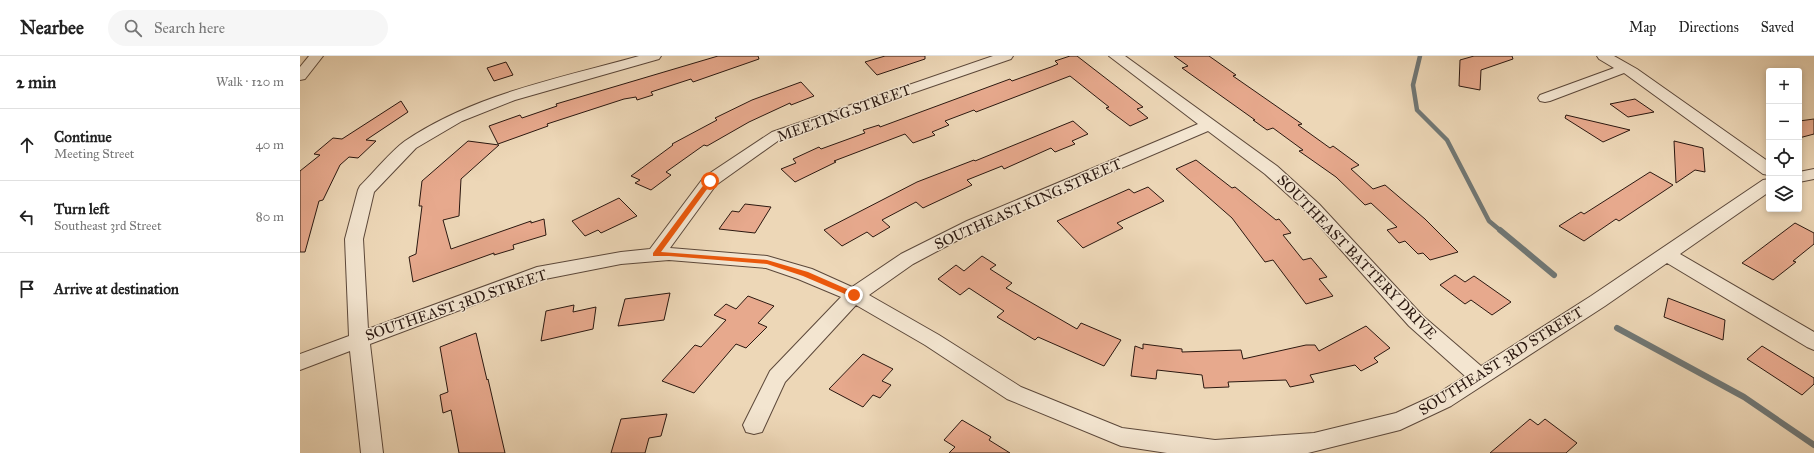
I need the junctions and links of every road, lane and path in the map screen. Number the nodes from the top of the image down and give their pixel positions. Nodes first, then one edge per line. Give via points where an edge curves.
1 (316, 56) edge
2 (654, 56) edge
3 (1006, 56) edge
4 (1116, 56) edge
5 (1604, 56) edge
6 (1626, 68) junction
7 (300, 76) edge
8 (1545, 98) dead end
9 (1208, 125) junction
10 (1766, 168) edge
11 (1814, 174) edge
12 (1802, 176) edge
13 (1766, 186) edge
14 (1666, 254) junction
15 (655, 255) junction
16 (854, 295) junction
17 (359, 339) junction
18 (1814, 342) edge
19 (300, 362) edge
20 (1480, 377) junction
21 (754, 425) dead end
22 (1216, 452) edge
23 (372, 453) edge

1 - 7 street
2 - 17 street via 510,97 464,116 410,145 366,190 354,239
3 - 15 street, MEETING STREET via 777,135 710,181
4 - 9 street, SOUTHEAST BATTERY DRIVE
5 - 6 street
6 - 8 street
6 - 10 street
9 - 16 street, SOUTHEAST KING STREET via 973,225 907,259
9 - 20 street, SOUTHEAST BATTERY DRIVE via 1271,170 1313,208 1416,321
11 - 12 street
13 - 14 street, SOUTHEAST 3RD STREET
14 - 18 street
14 - 20 street, SOUTHEAST 3RD STREET
15 - 16 street, SOUTHEAST 3RD STREET via 767,262 805,274
15 - 17 street, SOUTHEAST 3RD STREET via 578,265 537,274
16 - 21 street, SOUTHEAST KING STREET via 777,377
16 - 22 street, SOUTHEAST 3RD STREET via 932,340 1014,393 1121,437
17 - 19 street, SOUTHEAST 3RD STREET
17 - 23 street
20 - 22 street, SOUTHEAST 3RD STREET via 1444,400 1400,421 1314,443

